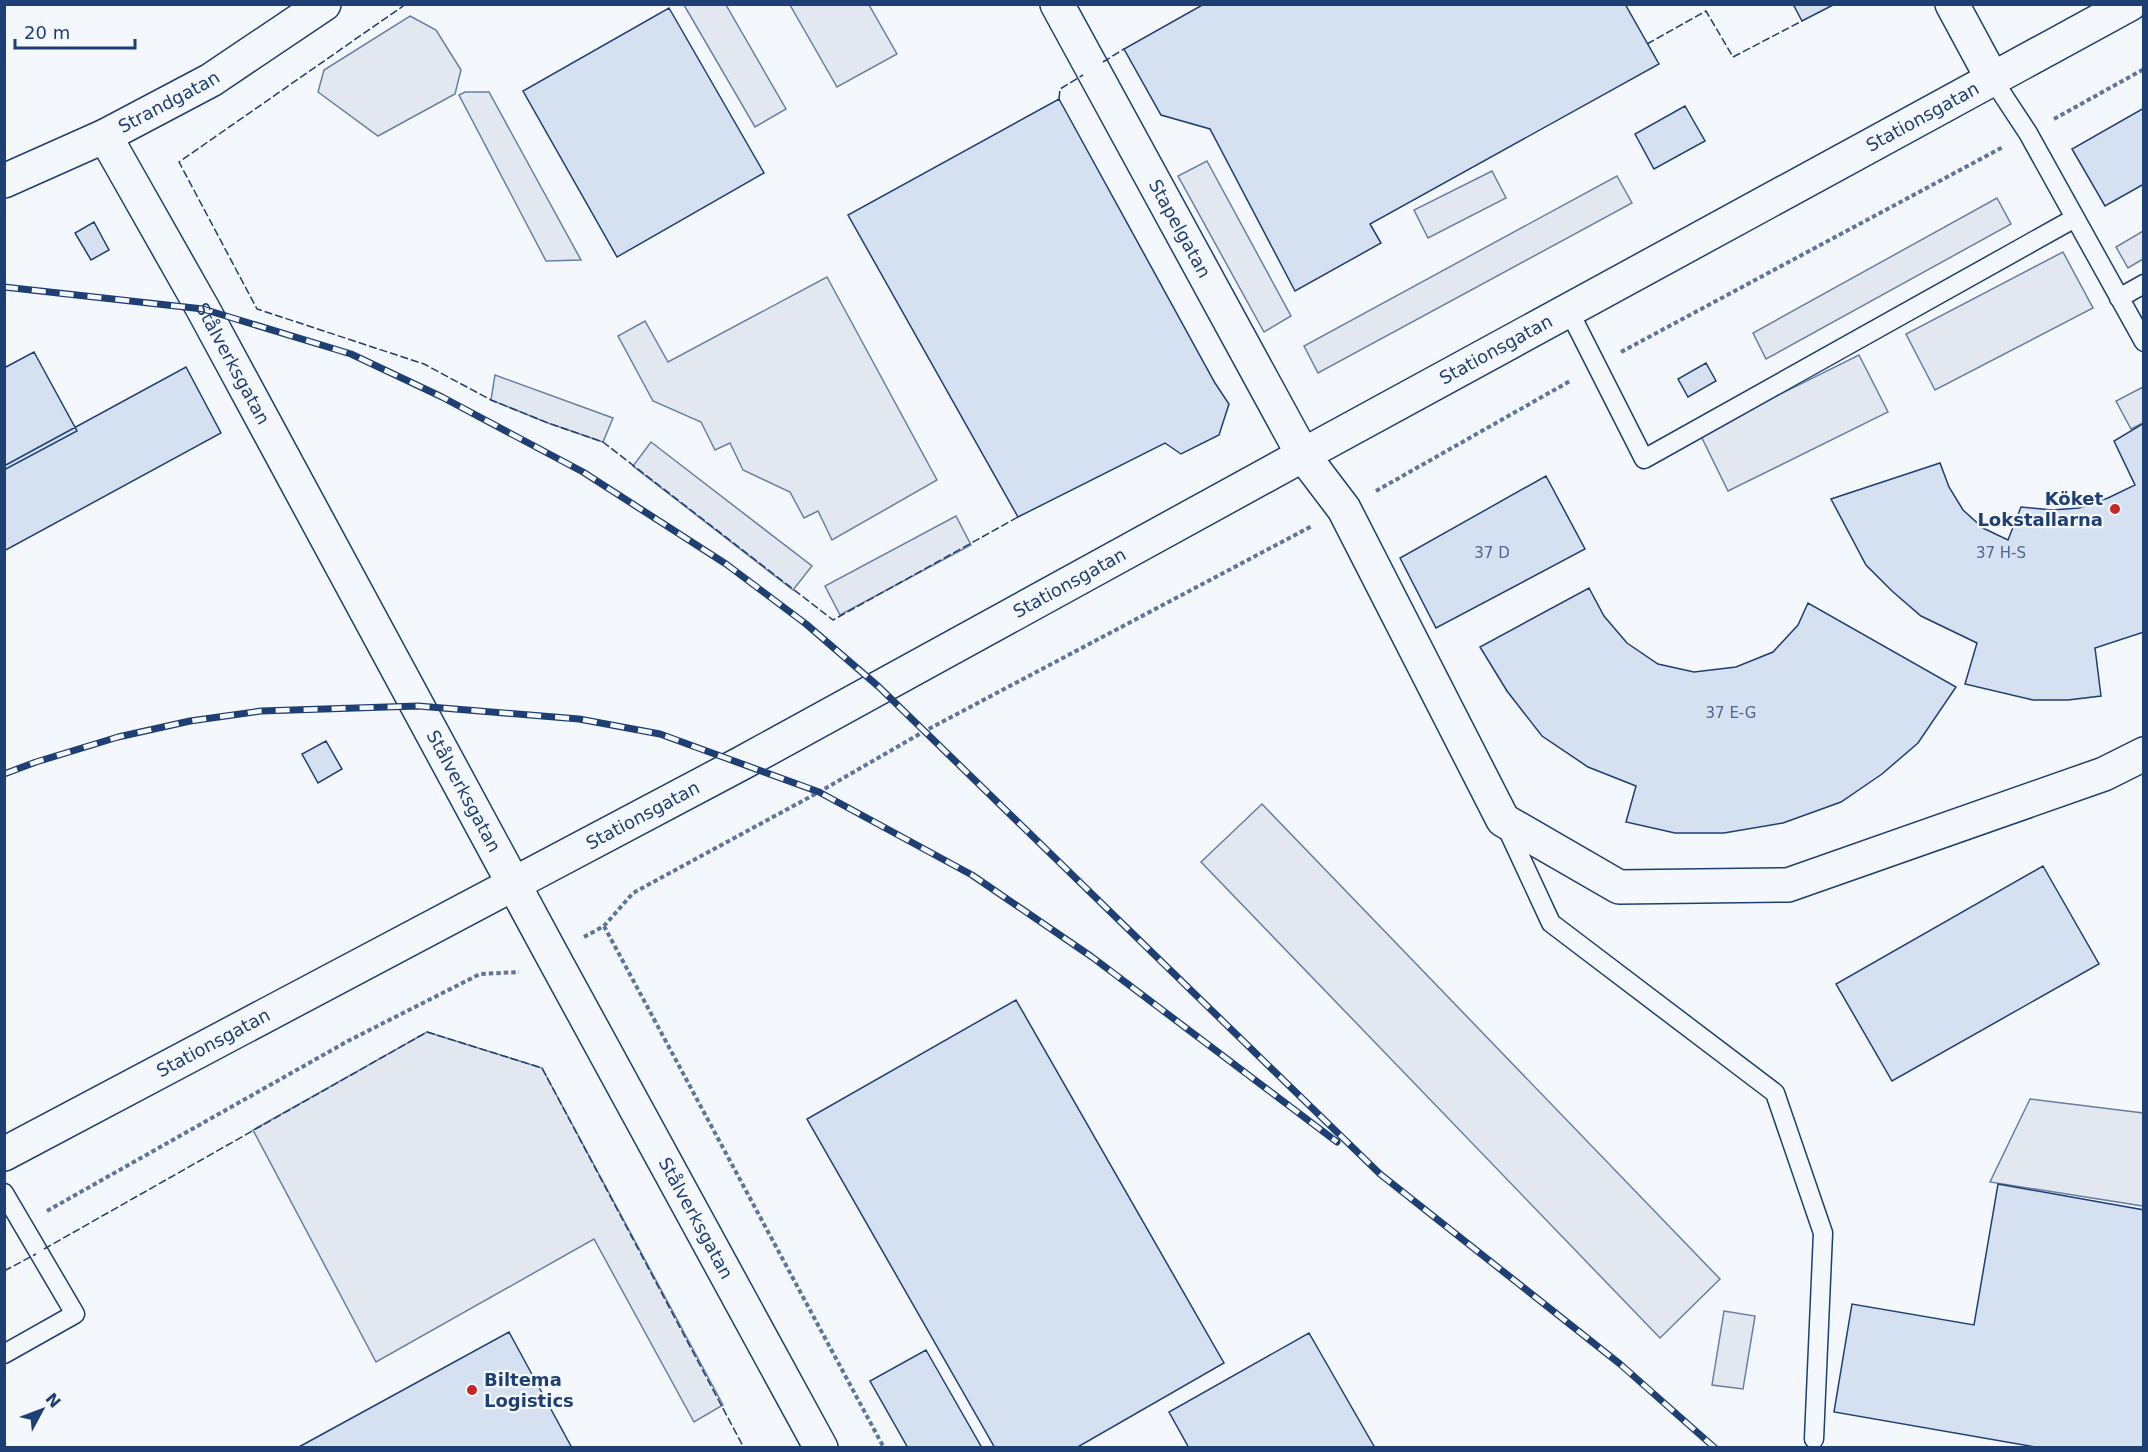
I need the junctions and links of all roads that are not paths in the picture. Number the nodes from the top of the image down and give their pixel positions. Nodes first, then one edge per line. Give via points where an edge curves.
1 (324, 4) edge
2 (1057, 4) edge
3 (1952, 4) edge
4 (2130, 4) edge
5 (1993, 80) junction
6 (105, 136) junction
7 (4, 181) edge
8 (2075, 219) junction
9 (2144, 284) edge
10 (2119, 298) junction
11 (1569, 311) junction
12 (2144, 342) edge
13 (1303, 455) junction
14 (2144, 754) edge
15 (1503, 820) junction
16 (514, 884) junction
17 (4, 1154) edge
18 (4, 1192) edge
19 (4, 1354) edge
20 (1814, 1439) dead end
21 (821, 1448) edge

1 - 6 street, Strandgatan via 211,80
2 - 13 street, Stapelgatan
3 - 5 street
4 - 5 street, Stationsgatan
5 - 8 lane via 2028,133
5 - 11 street, Stationsgatan
6 - 7 street, Strandgatan
6 - 16 street, Stålverksgatan
8 - 10 lane
8 - 11 lane via 1644,459
9 - 10 lane
10 - 12 lane
11 - 13 street, Stationsgatan
13 - 15 street, Stapelgatan via 1344,509
13 - 16 street, Stationsgatan
14 - 15 street via 2104,774 1788,885 1619,887
15 - 20 lane via 1551,922 1775,1094 1823,1233
16 - 17 street, Stationsgatan
16 - 21 street, Stålverksgatan
18 - 19 lane via 75,1314

